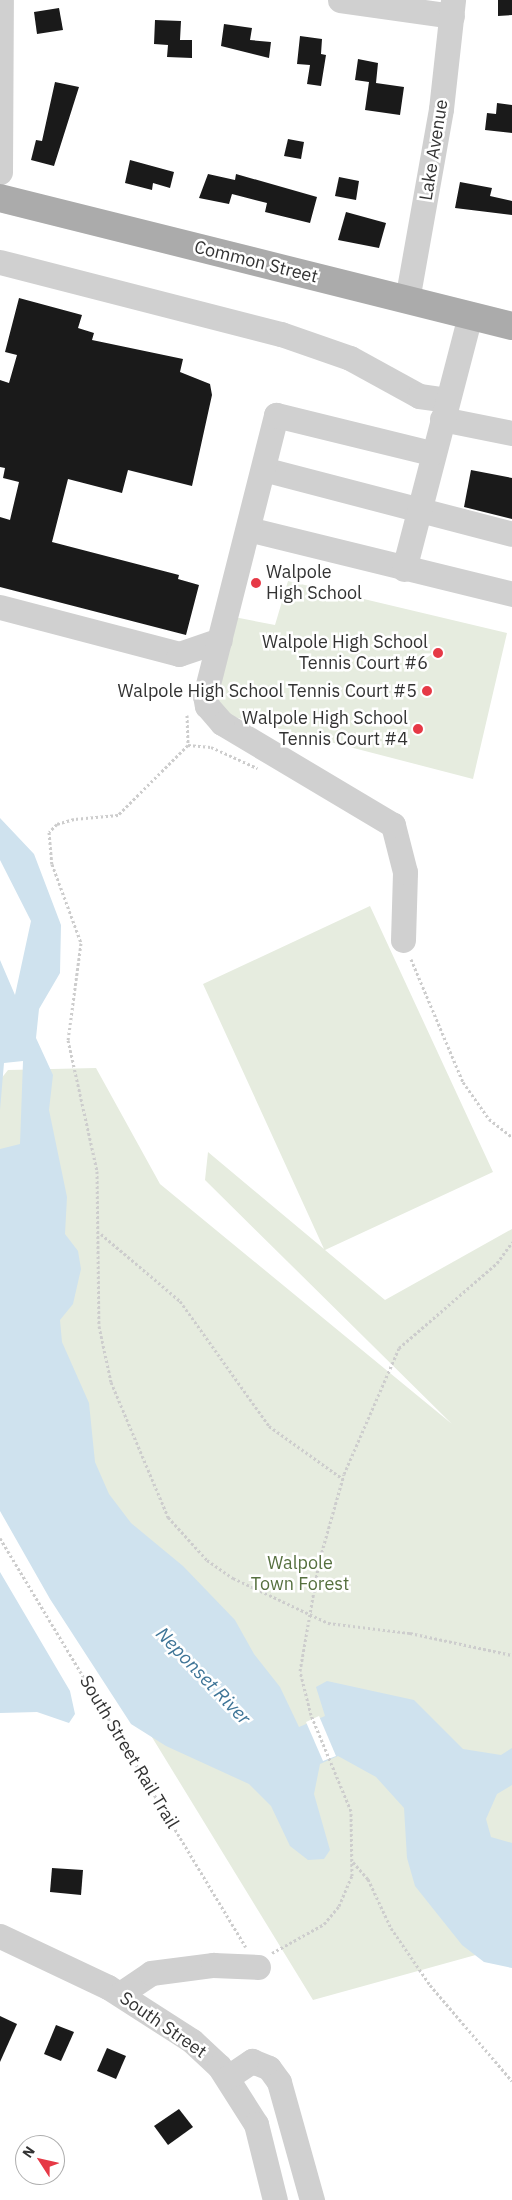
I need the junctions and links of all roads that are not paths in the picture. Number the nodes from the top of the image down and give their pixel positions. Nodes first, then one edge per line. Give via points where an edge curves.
1 (1, 0) edge
2 (340, 0) edge
3 (452, 8) edge
4 (0, 172) edge
5 (0, 198) edge
6 (0, 262) edge
7 (407, 300) junction
8 (470, 316) junction
9 (512, 326) edge
10 (445, 410) junction
11 (512, 433) edge
12 (431, 453) junction
13 (263, 469) junction
14 (417, 512) junction
15 (248, 529) junction
16 (512, 534) edge
17 (404, 570) junction
18 (512, 594) edge
19 (0, 607) edge
20 (220, 640) junction
21 (403, 940) road end
22 (0, 1936) edge
23 (258, 1967) road end
24 (120, 1994) junction
25 (228, 2077) junction
26 (275, 2200) edge
27 (312, 2200) edge

1 - 4 street
2 - 3 street
3 - 7 street, Lake Avenue via 442,110
5 - 7 main road, Common Street
6 - 10 street via 281,334 350,358
7 - 8 main road, Common Street
8 - 9 main road, Common Street
8 - 10 street
10 - 11 street
10 - 12 street
12 - 13 street via 276,415
12 - 14 street
13 - 14 street
13 - 15 street
14 - 16 street
14 - 17 street
15 - 17 street
15 - 20 street
17 - 18 street
19 - 20 street via 179,654
20 - 21 street via 205,696 207,706 222,723 393,825 405,872
22 - 24 street, South Street via 36,1949
23 - 24 street via 213,1965 151,1973
24 - 25 street, South Street via 192,2041
25 - 26 street, South Street via 256,2124
25 - 27 street via 252,2061 269,2068 279,2082

